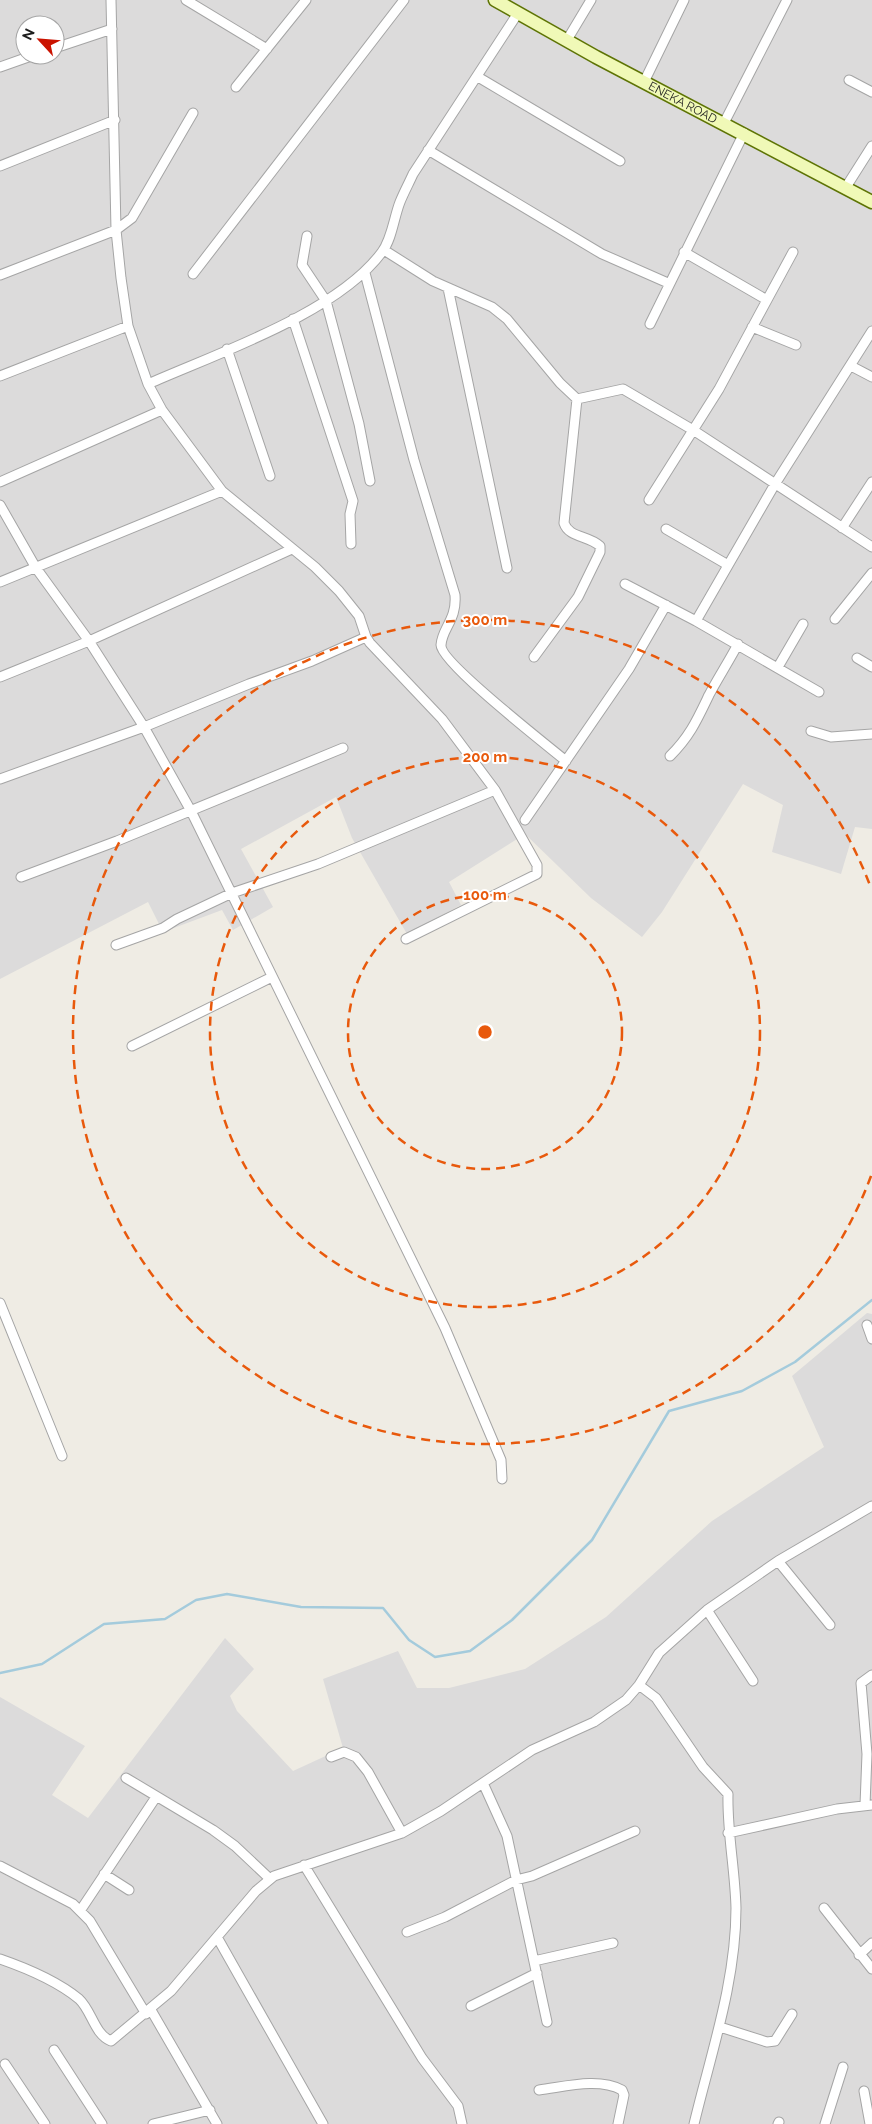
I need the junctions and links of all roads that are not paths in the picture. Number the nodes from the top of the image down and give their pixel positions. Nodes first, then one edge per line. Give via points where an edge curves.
1 (111, 0) edge
2 (186, 0) edge
3 (306, 0) edge
4 (404, 0) edge
5 (495, 0) edge
6 (591, 0) edge
7 (684, 0) edge
8 (786, 0) edge
9 (518, 13) junction
10 (112, 29) junction
11 (567, 40) junction
12 (65, 45) edge
13 (267, 49) junction
14 (15, 62) edge
15 (0, 67) edge
16 (478, 77) junction
17 (849, 80) dead end
18 (644, 82) junction
19 (236, 87) dead end
20 (872, 92) edge
21 (193, 113) dead end
22 (115, 120) junction
23 (724, 123) junction
24 (744, 133) junction
25 (872, 146) edge
26 (428, 150) junction
27 (620, 161) dead end
28 (0, 166) edge
29 (846, 187) junction
30 (872, 202) edge
31 (116, 230) junction
32 (307, 236) dead end
33 (384, 250) junction
34 (684, 252) junction
35 (793, 252) dead end
36 (365, 273) junction
37 (193, 274) dead end
38 (0, 275) edge
39 (668, 283) junction
40 (448, 288) junction
41 (767, 300) junction
42 (326, 302) junction
43 (293, 319) junction
44 (650, 324) dead end
45 (128, 326) junction
46 (752, 327) junction
47 (872, 331) edge
48 (796, 345) dead end
49 (227, 349) junction
50 (851, 366) junction
51 (0, 376) edge
52 (872, 377) edge
53 (148, 384) junction
54 (577, 399) junction
55 (162, 410) junction
56 (693, 430) junction
57 (270, 476) dead end
58 (370, 481) dead end
59 (0, 482) edge
60 (872, 482) edge
61 (775, 484) junction
62 (222, 491) junction
63 (649, 500) dead end
64 (0, 505) edge
65 (842, 528) junction
66 (666, 529) dead end
67 (351, 544) dead end
68 (872, 546) edge
69 (292, 549) junction
70 (728, 565) junction
71 (36, 568) junction
72 (507, 568) dead end
73 (872, 573) edge
74 (0, 582) edge
75 (625, 584) dead end
76 (666, 605) junction
77 (835, 619) dead end
78 (696, 620) junction
79 (802, 624) dead end
80 (366, 637) junction
81 (89, 641) junction
82 (738, 644) junction
83 (534, 657) dead end
84 (857, 658) dead end
85 (778, 667) junction
86 (872, 667) edge
87 (0, 677) edge
88 (819, 692) dead end
89 (144, 727) junction
90 (811, 730) dead end
91 (872, 734) edge
92 (343, 748) dead end
93 (670, 756) dead end
94 (566, 762) junction
95 (0, 779) edge
96 (496, 790) junction
97 (191, 811) junction
98 (525, 820) dead end
99 (21, 877) dead end
100 (232, 893) junction
101 (406, 939) dead end
102 (116, 944) dead end
103 (272, 977) junction
104 (132, 1046) dead end
105 (0, 1303) edge
106 (868, 1325) dead end
107 (872, 1339) edge
108 (62, 1456) dead end
109 (502, 1480) dead end
110 (872, 1506) edge
111 (778, 1561) junction
112 (707, 1610) junction
113 (830, 1625) dead end
114 (872, 1675) edge
115 (753, 1681) dead end
116 (639, 1685) junction
117 (331, 1756) dead end
118 (126, 1778) dead end
119 (483, 1782) junction
120 (156, 1797) junction
121 (868, 1805) edge
122 (635, 1831) dead end
123 (402, 1833) junction
124 (728, 1833) junction
125 (304, 1865) junction
126 (0, 1866) edge
127 (104, 1874) junction
128 (270, 1879) junction
129 (516, 1880) junction
130 (129, 1890) dead end
131 (824, 1908) dead end
132 (80, 1911) junction
133 (407, 1932) dead end
134 (217, 1937) junction
135 (872, 1943) edge
136 (612, 1944) dead end
137 (859, 1955) junction
138 (0, 1959) edge
139 (534, 1961) junction
140 (872, 1969) edge
141 (537, 1973) junction
142 (471, 2006) dead end
143 (148, 2012) junction
144 (792, 2014) dead end
145 (548, 2022) dead end
146 (720, 2027) junction
147 (54, 2050) dead end
148 (5, 2064) dead end
149 (843, 2067) dead end
150 (539, 2090) dead end
151 (864, 2091) dead end
152 (210, 2110) junction
153 (45, 2124) edge
154 (102, 2124) edge
155 (153, 2124) edge
156 (218, 2124) edge
157 (323, 2124) edge
158 (462, 2124) edge
159 (618, 2124) edge
160 (694, 2124) edge
161 (825, 2124) edge
162 (870, 2124) edge

1 - 10 street
2 - 13 street
3 - 13 street
4 - 37 street
5 - 9 main road, ENEKA ROAD
6 - 11 street
7 - 18 street
8 - 23 street
9 - 11 main road, ENEKA ROAD
9 - 16 street
10 - 12 street
10 - 22 street
11 - 18 main road, ENEKA ROAD
13 - 19 street
14 - 15 street
16 - 26 street
16 - 27 street
17 - 20 street
18 - 23 main road, ENEKA ROAD
21 - 31 street via 132,218
22 - 28 street
22 - 31 street
23 - 24 main road, ENEKA ROAD
24 - 29 main road, ENEKA ROAD
24 - 34 street
25 - 29 street
26 - 33 street via 401,200
26 - 39 street via 602,254
29 - 30 main road, ENEKA ROAD
31 - 38 street
31 - 45 street
32 - 42 street via 302,265
33 - 36 street
33 - 40 street via 404,265
34 - 39 street
34 - 41 street
35 - 41 street
36 - 42 street
36 - 94 street via 414,460 455,595 456,609 441,645 443,654
39 - 44 street
40 - 54 street via 500,313
40 - 72 street
41 - 46 street
42 - 43 street
42 - 58 street via 360,424
43 - 49 street
43 - 67 street via 353,501
45 - 51 street
45 - 53 street
46 - 48 street
46 - 56 street
47 - 50 street
49 - 53 street
49 - 57 street
50 - 52 street
50 - 61 street
53 - 55 street
54 - 56 street via 623,389
54 - 83 street via 564,523 572,534 594,541 600,546 600,552 578,597
55 - 59 street
55 - 62 street
56 - 61 street
56 - 63 street
60 - 65 street
61 - 65 street
61 - 70 street
62 - 69 street
62 - 71 street
64 - 71 street
65 - 68 street
66 - 70 street
69 - 80 street via 339,591 359,616
69 - 81 street
70 - 78 street
71 - 74 street
71 - 81 street
73 - 77 street
75 - 76 street
76 - 78 street
76 - 94 street via 629,669
78 - 82 street
79 - 85 street
80 - 89 street
80 - 96 street via 442,719
81 - 87 street
81 - 89 street
82 - 85 street
82 - 93 street via 696,724
84 - 86 street
85 - 88 street
89 - 95 street
89 - 97 street
90 - 91 street via 831,737
92 - 97 street
94 - 98 street
96 - 100 street via 318,864
96 - 101 street via 537,865 537,874
97 - 99 street
97 - 100 street
100 - 102 street via 163,928
100 - 103 street
103 - 104 street
103 - 109 street via 445,1328 501,1460
105 - 108 street
106 - 107 street
110 - 111 street
111 - 112 street
111 - 113 street
112 - 115 street
112 - 116 street via 660,1653
114 - 121 street via 861,1683
116 - 119 street via 626,1700 594,1722 532,1750
116 - 124 street via 656,1698 704,1767 728,1794
117 - 123 street via 344,1752 356,1757
118 - 120 street
119 - 123 street
119 - 129 street via 507,1836
120 - 127 street
120 - 128 street via 228,1841
121 - 124 street
122 - 129 street
123 - 125 street
124 - 146 street via 736,1908 730,1974
125 - 128 street
125 - 158 street via 422,2058 458,2106
126 - 132 street via 50,1891
127 - 130 street
127 - 132 street
128 - 134 street
129 - 133 street via 445,1917
129 - 139 street
131 - 137 street
132 - 143 street via 90,1921
134 - 143 street via 171,1991
134 - 157 street
135 - 137 street
136 - 139 street
137 - 140 street
138 - 143 street via 37,1974 80,2000 104,2038 111,2041
139 - 141 street
141 - 142 street
141 - 145 street
143 - 152 street
144 - 146 street via 775,2041 768,2042
146 - 160 street
147 - 154 street
148 - 153 street
149 - 161 street
150 - 159 street via 591,2083 615,2086 624,2095
151 - 162 street
152 - 155 street
152 - 156 street

